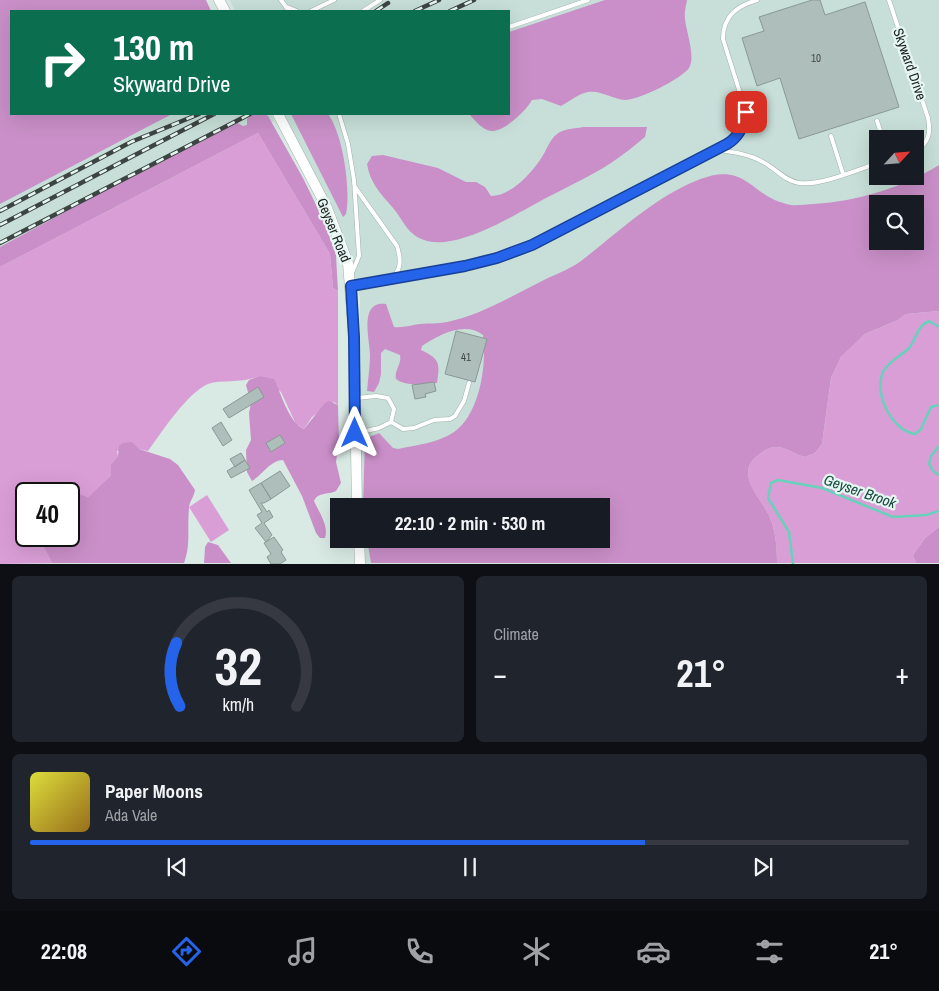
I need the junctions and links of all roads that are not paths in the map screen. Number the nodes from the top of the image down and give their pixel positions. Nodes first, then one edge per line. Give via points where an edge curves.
1 (281, 0) edge
2 (334, 0) edge
3 (380, 0) edge
4 (588, 0) edge
5 (757, 0) edge
6 (889, 0) edge
7 (285, 6) junction
8 (288, 10) edge
9 (295, 10) edge
10 (313, 10) edge
11 (365, 10) edge
12 (510, 28) edge
13 (279, 115) edge
14 (339, 115) edge
15 (877, 121) dead end
16 (880, 130) edge
17 (831, 136) dead end
18 (924, 144) edge
19 (718, 150) junction
20 (869, 166) edge
21 (843, 174) junction
22 (355, 187) junction
23 (388, 280) junction
24 (351, 281) junction
25 (469, 383) dead end
26 (354, 399) junction
27 (391, 422) junction
28 (355, 433) junction
29 (357, 498) edge
30 (359, 548) edge
31 (360, 564) edge

1 - 7 lane
2 - 10 lane
3 - 11 lane
4 - 12 lane
5 - 19 lane via 738,7 727,19 723,30 746,112 745,124 736,139
6 - 18 lane, Skyward Drive via 928,118 930,132
7 - 8 lane
7 - 9 lane
13 - 24 street, Geyser Road via 327,208 345,251
14 - 22 lane
15 - 16 lane
17 - 21 lane
19 - 21 lane via 750,156 789,180 800,183
19 - 23 lane via 532,245 465,266
20 - 21 lane
22 - 23 lane via 397,246 400,267
22 - 24 lane via 359,256
23 - 24 lane
24 - 26 street, Geyser Road
25 - 27 lane via 464,400 450,419 434,420 414,428 403,428
26 - 27 lane via 388,398 394,409
26 - 28 street, Geyser Road
27 - 28 lane
28 - 29 street, Geyser Road
30 - 31 street

